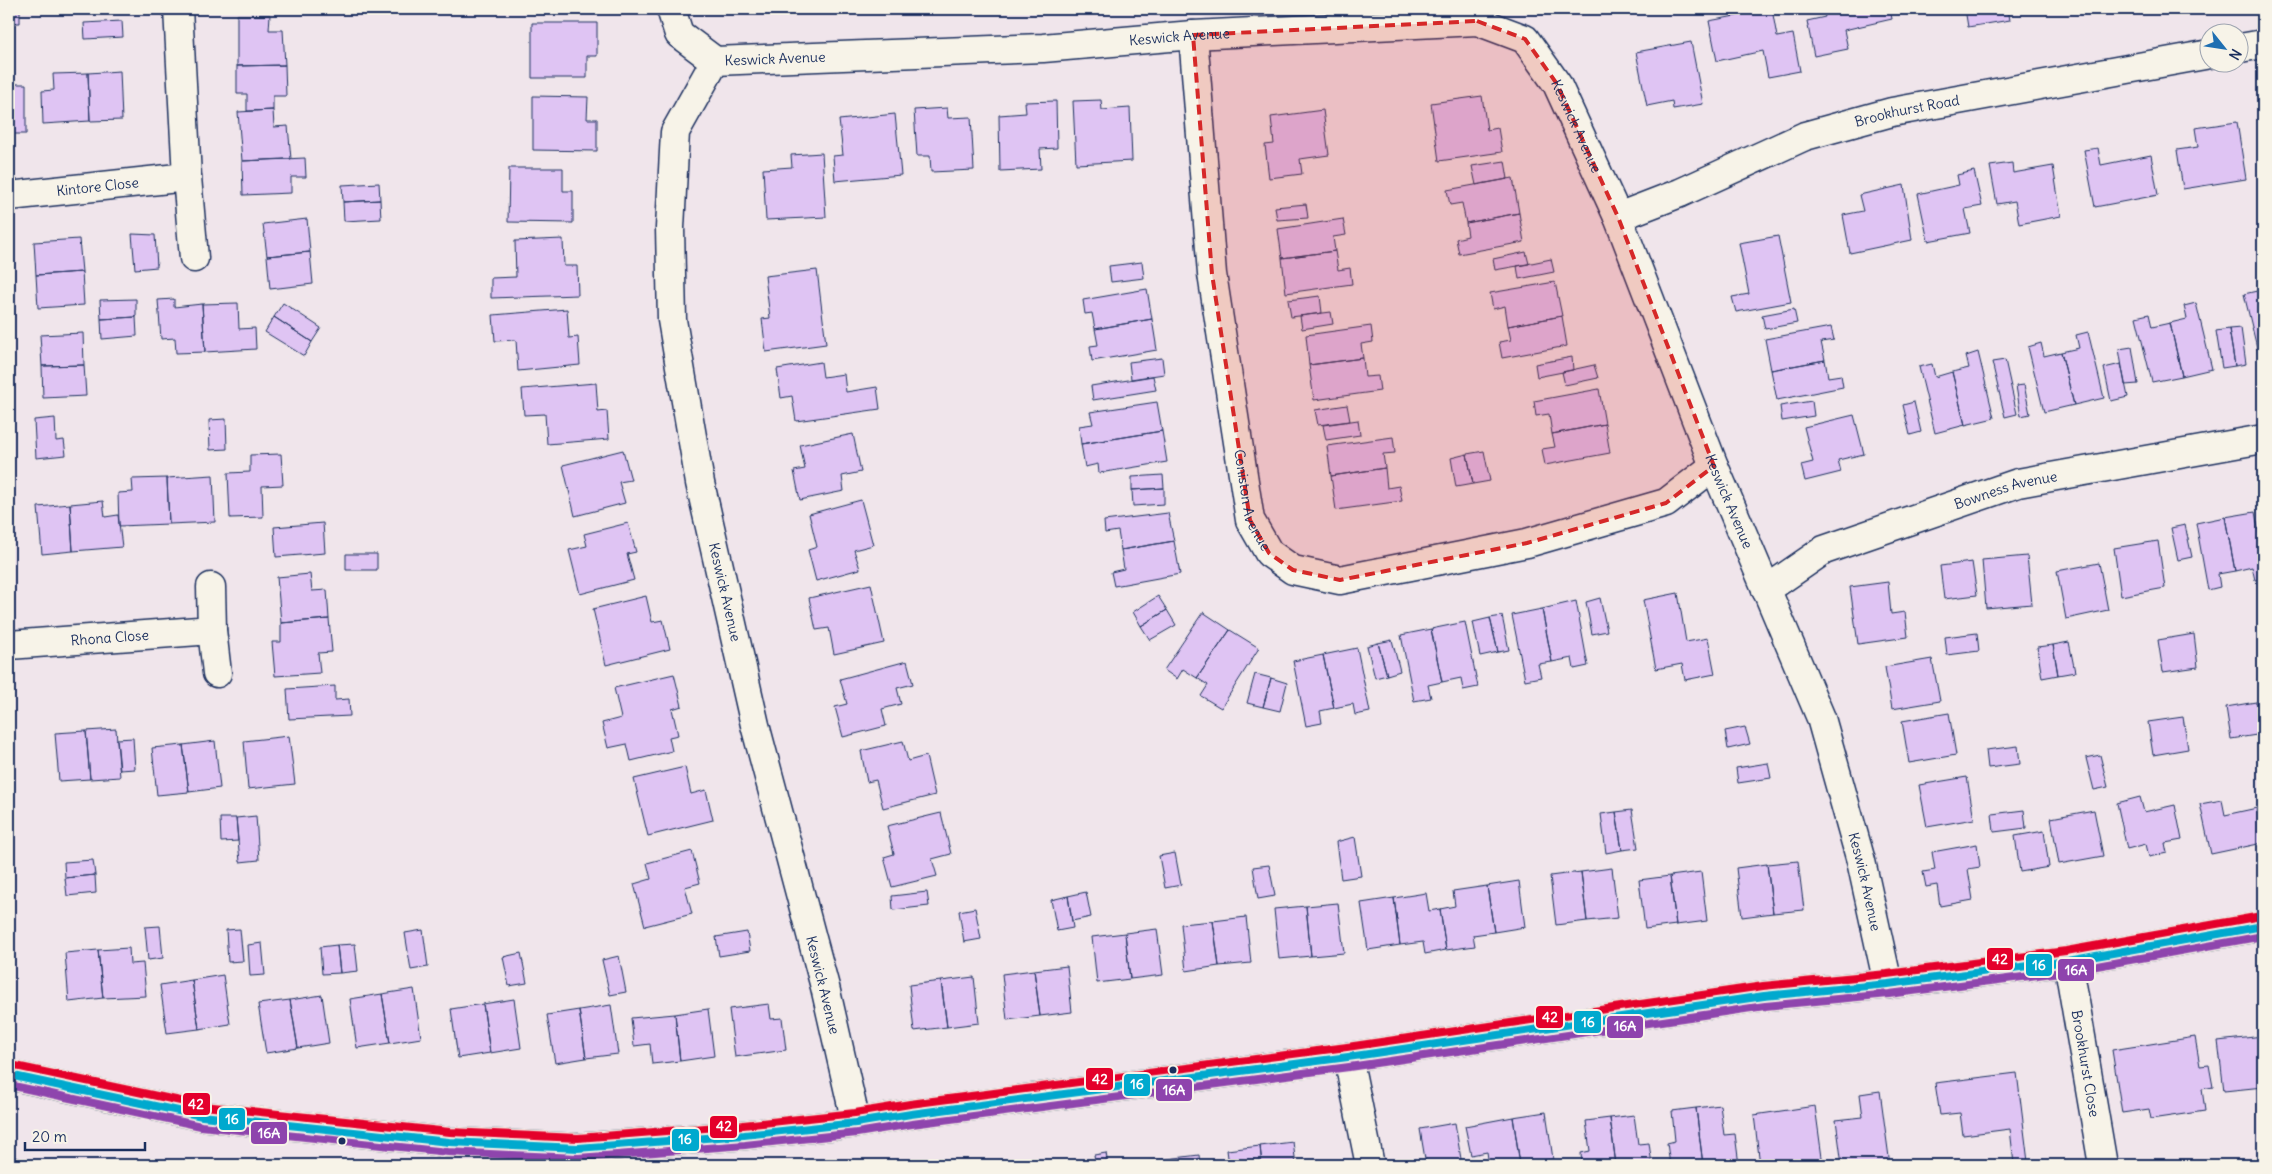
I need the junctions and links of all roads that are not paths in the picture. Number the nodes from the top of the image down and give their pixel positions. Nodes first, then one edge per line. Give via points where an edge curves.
1 (178, 9) edge
2 (671, 9) edge
3 (1193, 35) junction
4 (2263, 44) edge
5 (2250, 46) edge
6 (2200, 56) edge
7 (715, 61) junction
8 (187, 177) junction
9 (9, 196) edge
10 (1618, 217) junction
11 (194, 258) dead end
12 (2263, 439) edge
13 (1714, 466) junction
14 (211, 587) dead end
15 (1766, 590) junction
16 (212, 630) junction
17 (9, 645) edge
18 (217, 673) dead end
19 (2263, 926) edge
20 (2068, 961) junction
21 (1888, 984) junction
22 (1348, 1057) junction
23 (9, 1075) edge
24 (856, 1123) junction
25 (1370, 1165) edge
26 (2103, 1165) edge

1 - 8 street
2 - 7 street, Keswick Avenue via 679,34
3 - 7 street, Keswick Avenue via 1043,48
3 - 10 street, Keswick Avenue via 1477,21 1525,40 1557,84
3 - 13 street, Coniston Avenue via 1212,274 1250,520 1269,553 1293,570 1340,580 1527,543 1666,503
4 - 5 street
6 - 10 street, Brookhurst Road via 1884,114 1805,136 1680,193
7 - 24 street, Keswick Avenue via 675,132 670,228 672,320 700,483 755,725 825,987
8 - 9 street, Kintore Close
8 - 11 street
10 - 13 street, Keswick Avenue
12 - 15 street, Bowness Avenue via 2018,483 1824,550
13 - 15 street, Keswick Avenue
14 - 16 street
15 - 21 street, Keswick Avenue via 1821,718 1861,860
16 - 17 street, Rhona Close
16 - 18 street
19 - 20 street
20 - 21 street
20 - 26 street, Brookhurst Close
21 - 22 street via 1764,996
22 - 24 street
22 - 25 street
23 - 24 street via 202,1116 449,1142 578,1148 744,1136

